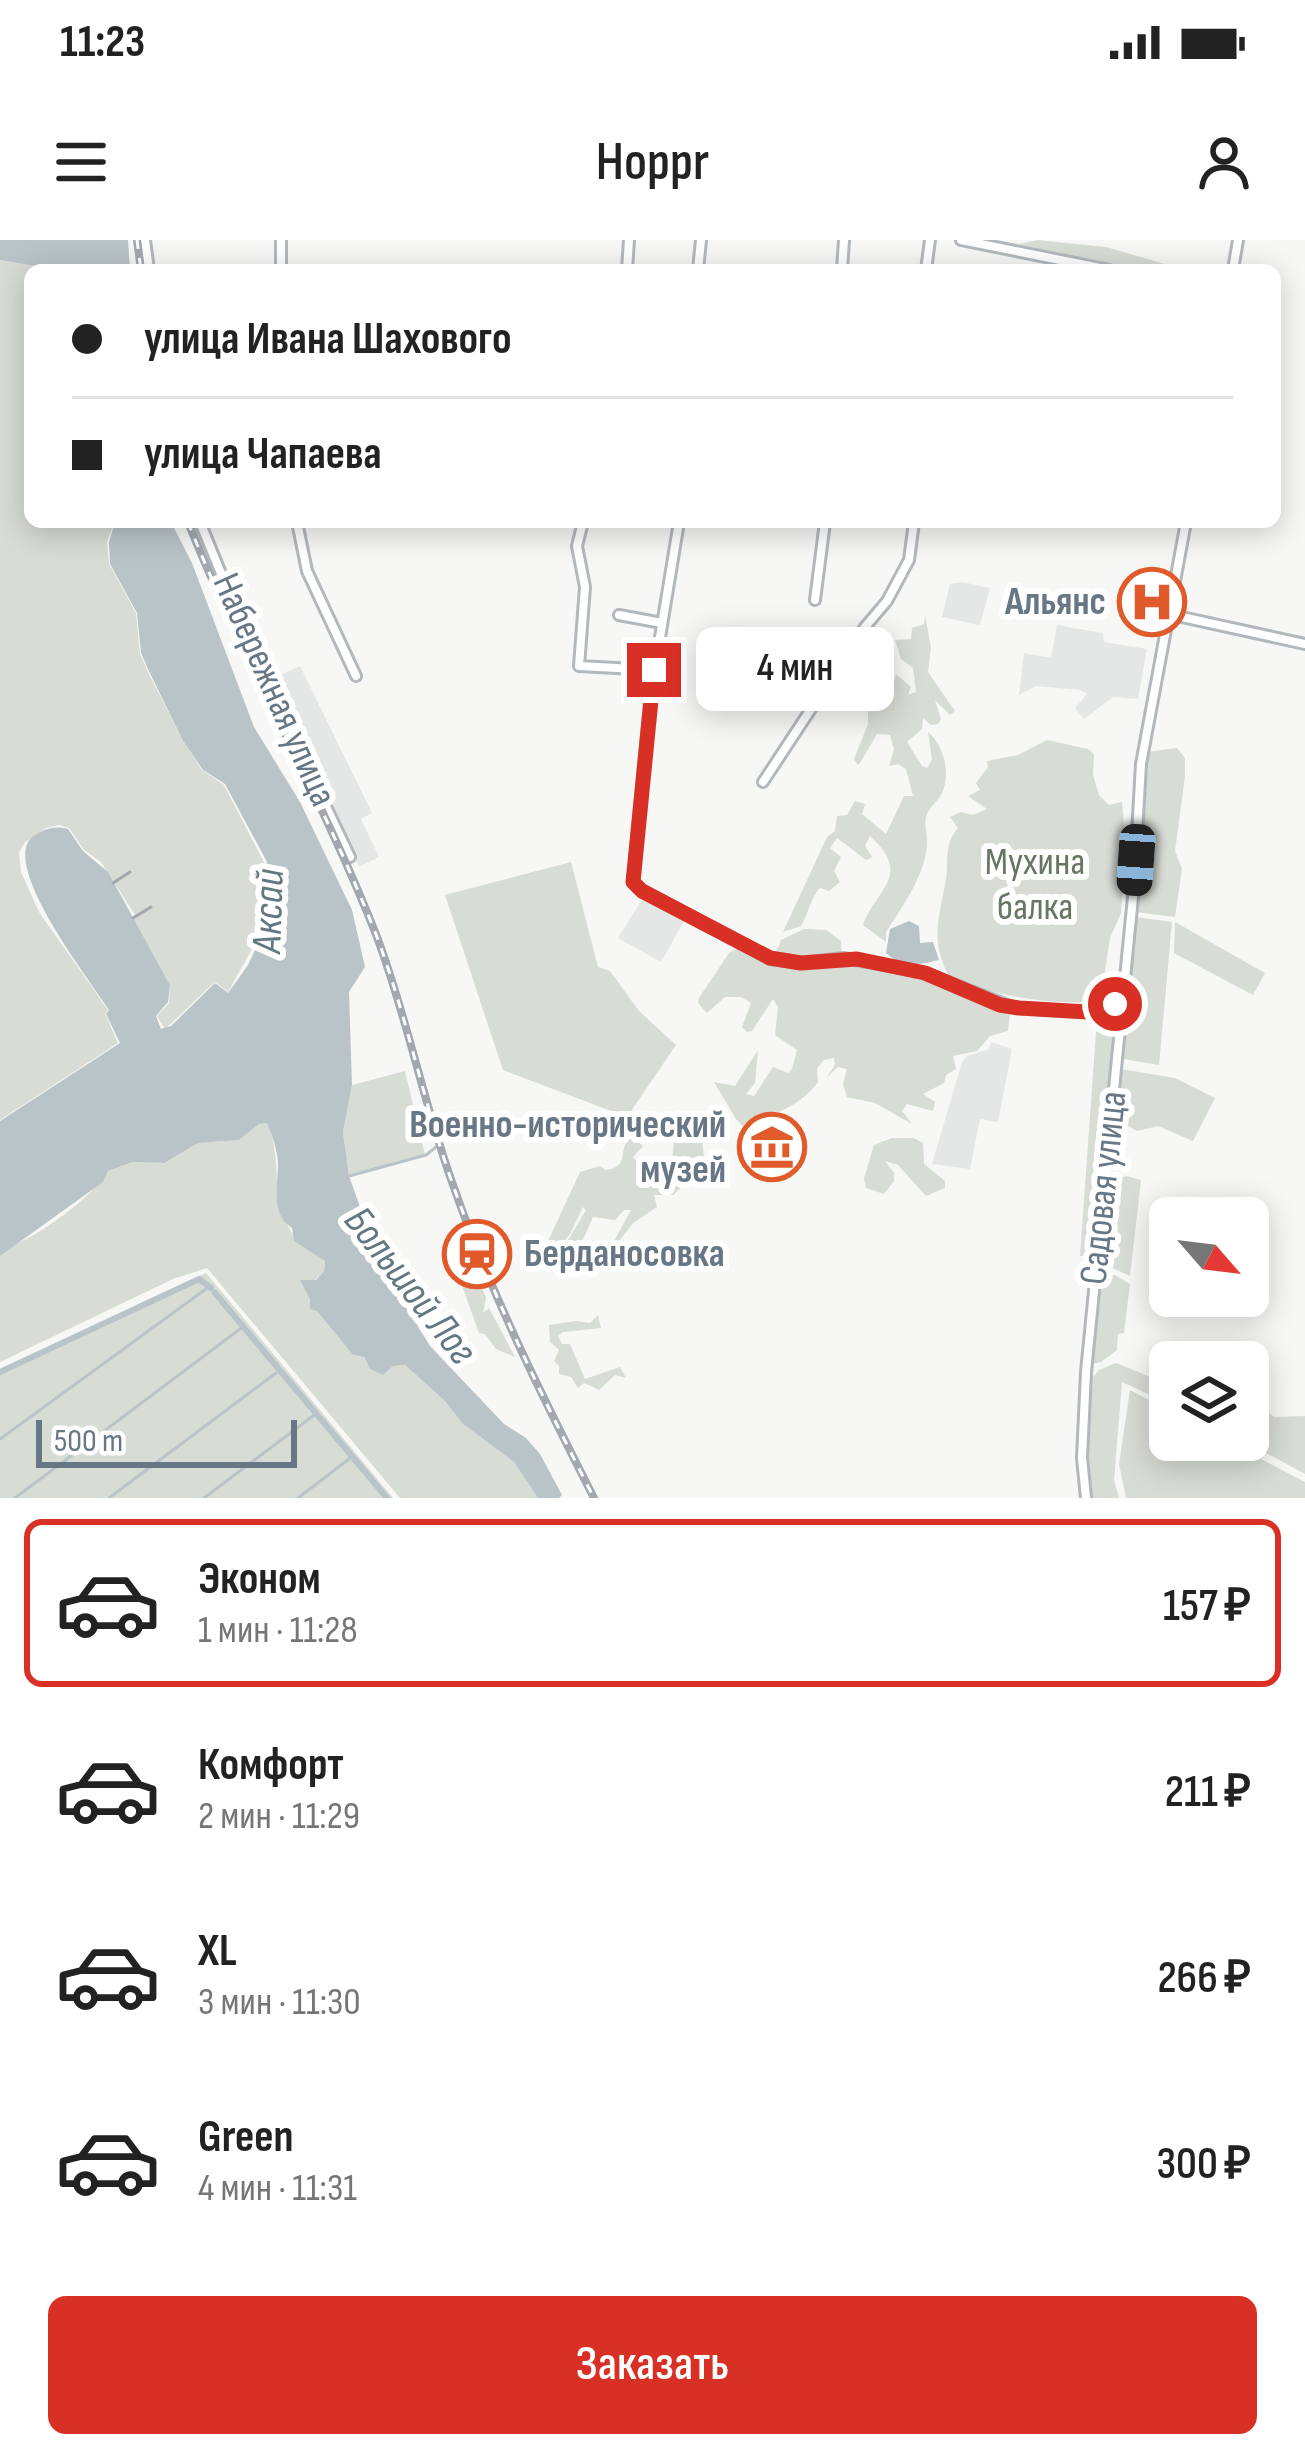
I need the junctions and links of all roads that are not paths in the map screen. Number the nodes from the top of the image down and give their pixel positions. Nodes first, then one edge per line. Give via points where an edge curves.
1 (961, 240) edge
2 (1081, 264) edge
3 (202, 528) edge
4 (298, 528) edge
5 (582, 528) edge
6 (678, 528) edge
7 (824, 528) edge
8 (913, 528) edge
9 (1185, 528) edge
10 (815, 600) dead end
11 (1168, 614) junction
12 (619, 615) dead end
13 (662, 623) junction
14 (1305, 644) edge
15 (654, 670) junction
16 (356, 676) dead end
17 (763, 782) dead end
18 (350, 857) dead end
19 (1124, 1001) junction
20 (1107, 1008) junction
21 (1122, 1016) junction
22 (1086, 1498) edge

1 - 2 main road
3 - 18 main road, Набережная улица
4 - 16 main road via 307,571
5 - 15 main road via 579,666
6 - 13 main road
7 - 10 main road
8 - 17 main road via 909,560 887,601
9 - 11 main road, Садовая улица
11 - 14 main road
11 - 19 main road, Садовая улица via 1141,764
12 - 13 main road
13 - 15 main road
15 - 20 main road via 633,882 770,958 857,959 925,973 1019,1008
19 - 20 main road
19 - 21 main road, Садовая улица
20 - 21 main road
21 - 22 main road, Садовая улица via 1086,1372

